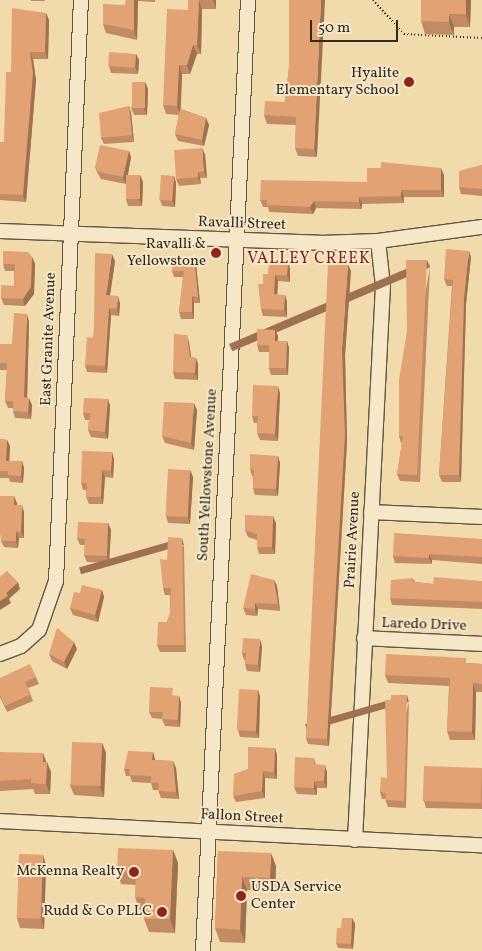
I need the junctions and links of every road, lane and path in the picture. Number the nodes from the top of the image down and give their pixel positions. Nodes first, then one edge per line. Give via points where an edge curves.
1 (81, 0) edge
2 (248, 0) edge
3 (373, 0) edge
4 (482, 38) edge
5 (482, 227) edge
6 (0, 230) edge
7 (70, 234) junction
8 (236, 239) junction
9 (378, 242) junction
10 (371, 512) junction
11 (482, 517) edge
12 (364, 638) junction
13 (482, 644) edge
14 (0, 654) edge
15 (0, 822) edge
16 (208, 832) junction
17 (355, 840) junction
18 (482, 845) edge
19 (203, 951) edge

1 - 7 street, East Granite Avenue
2 - 8 street, South Yellowstone Avenue
3 - 4 path via 404,34
5 - 9 street, Ravalli Street
6 - 7 street, Ravalli Street
7 - 8 street, Ravalli Street
7 - 14 street, East Granite Avenue via 56,581 39,630 21,646
8 - 9 street, Ravalli Street
8 - 16 street, South Yellowstone Avenue
9 - 10 street, Prairie Avenue via 383,286
10 - 11 street
10 - 12 street, Prairie Avenue
12 - 13 street, Laredo Drive
12 - 17 street, Prairie Avenue
15 - 16 street, Fallon Street
16 - 17 street, Fallon Street
16 - 19 street, South Yellowstone Avenue
17 - 18 street, Fallon Street

